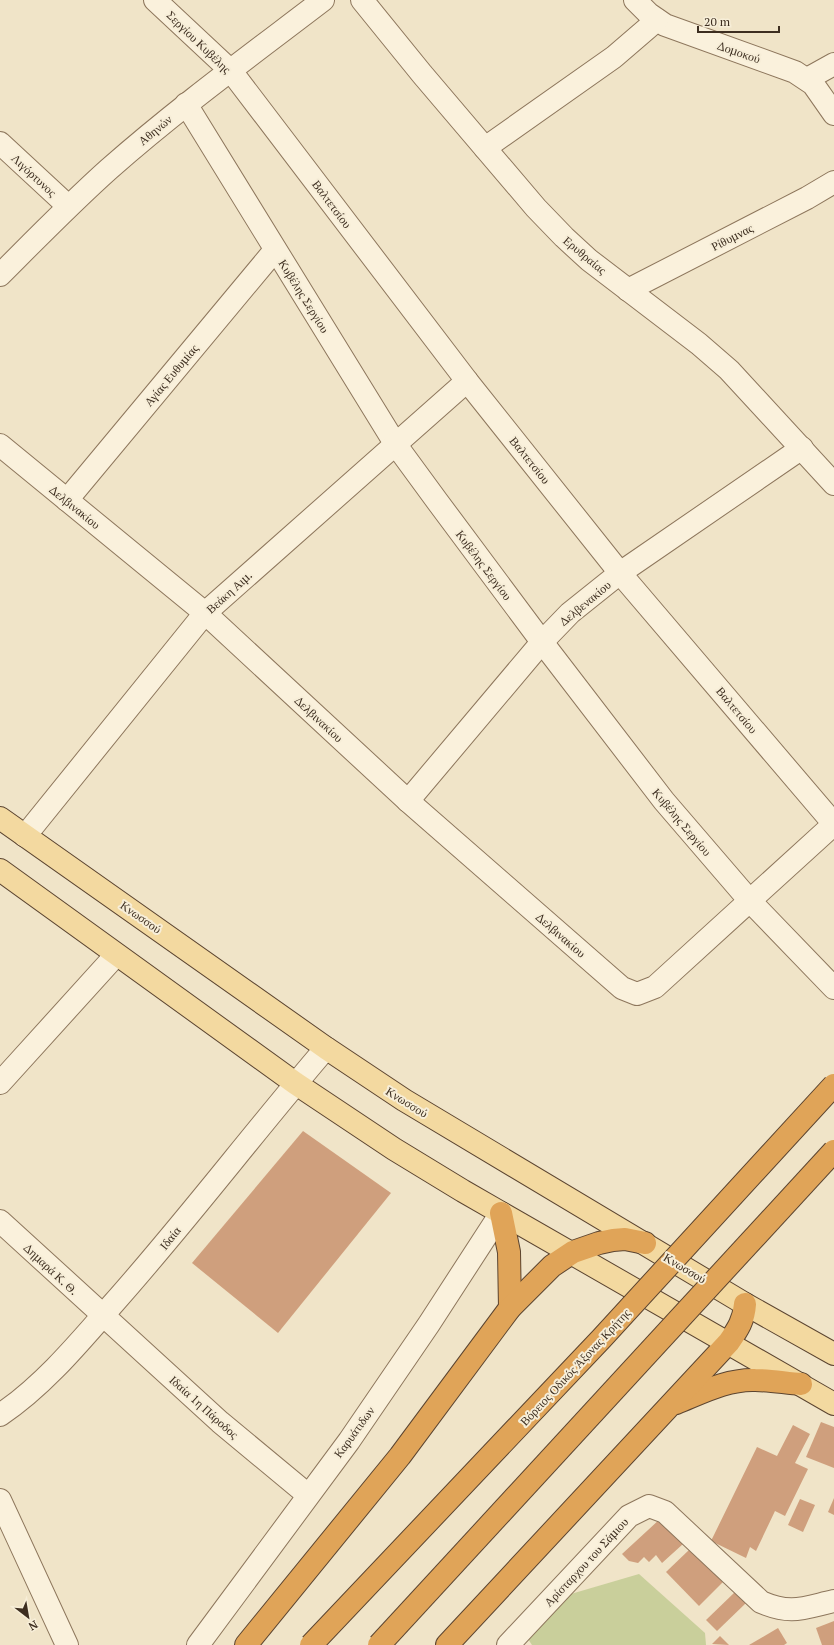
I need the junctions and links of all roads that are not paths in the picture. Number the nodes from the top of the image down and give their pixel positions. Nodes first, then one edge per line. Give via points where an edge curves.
1 (155, 0) edge
2 (323, 0) edge
3 (362, 0) edge
4 (635, 0) edge
5 (657, 20) junction
6 (834, 64) edge
7 (236, 78) junction
8 (807, 79) junction
9 (186, 104) junction
10 (834, 114) edge
11 (0, 143) edge
12 (485, 148) junction
13 (834, 182) edge
14 (68, 206) junction
15 (275, 250) junction
16 (0, 275) edge
17 (628, 290) junction
18 (467, 381) junction
19 (0, 445) edge
20 (396, 445) junction
21 (802, 448) junction
22 (834, 484) edge
23 (67, 500) junction
24 (620, 573) junction
25 (205, 613) junction
26 (542, 642) junction
27 (408, 801) junction
28 (0, 818) edge
29 (834, 824) edge
30 (25, 836) junction
31 (0, 870) edge
32 (750, 901) junction
33 (116, 955) junction
34 (834, 988) edge
35 (326, 1048) junction
36 (0, 1083) edge
37 (295, 1084) junction
38 (834, 1085) edge
39 (834, 1151) edge
40 (501, 1213) junction
41 (0, 1222) edge
42 (645, 1244) junction
43 (573, 1252) junction
44 (745, 1304) junction
45 (510, 1308) junction
46 (103, 1316) junction
47 (729, 1342) junction
48 (834, 1354) edge
49 (801, 1384) junction
50 (834, 1404) edge
51 (671, 1405) junction
52 (0, 1415) edge
53 (308, 1495) junction
54 (0, 1500) edge
55 (834, 1601) edge
56 (67, 1645) edge
57 (198, 1645) edge
58 (246, 1645) edge
59 (311, 1645) edge
60 (379, 1645) edge
61 (447, 1645) edge
62 (508, 1645) edge

1 - 7 street, Σεργίου Κυβέλης
2 - 7 street, Αθηνών
3 - 12 street, Ερυθραίας
4 - 5 street, Δομοκού
5 - 8 street, Δομοκού via 677,31 779,66
5 - 12 street via 609,61
6 - 8 street
7 - 9 street, Αθηνών
7 - 18 street, Βαλτετσίου
8 - 10 street, Δομοκού via 819,91
9 - 14 street, Αθηνών
9 - 15 street, Κυβέλης Σεργίου
11 - 14 street, Λιγόρτυνος
12 - 17 street, Ερυθραίας via 564,237
13 - 17 street, Ρίθυμνας
14 - 16 street, Αθηνών
15 - 20 street, Κυβέλης Σεργίου
15 - 23 street, Αγίας Ευθυμίας
17 - 21 street, Ερυθραίας via 729,370
18 - 20 street, Βεάκη Αιμ.
18 - 24 street, Βαλτετσίου
19 - 23 street, Δελβινακίου
20 - 25 street, Βεάκη Αιμ.
20 - 26 street, Κυβέλης Σεργίου
21 - 22 street, Ερυθραίας
21 - 24 street, Δελβενακίου
23 - 25 street, Δελβινακίου
24 - 26 street, Δελβενακίου via 570,613
24 - 29 street, Βαλτετσίου
25 - 27 street, Δελβινακίου
25 - 30 street, Βεάκη Αιμ.
26 - 27 street, Δελβενακίου
26 - 32 street, Κυβέλης Σεργίου via 664,801
27 - 32 street, Δελβινακίου via 622,988 637,994 655,987
28 - 30 main road, Κνωσσού
29 - 32 street
30 - 35 main road, Κνωσσού
31 - 33 main road
32 - 34 street, Κυβέλης Σεργίου
33 - 36 street
33 - 37 main road
35 - 37 street, Ιδαία
35 - 42 main road, Κνωσσού via 427,1115
37 - 40 main road via 394,1149
37 - 46 street, Ιδαία
38 - 59 highway, Βόρειος Οδικός Άξονας Κρήτης, bridge via 624,1315
39 - 60 highway, bridge
40 - 43 main road
40 - 45 highway via 509,1252
40 - 53 street, Καρυάτιδων via 388,1385
41 - 46 street, Δημαρά Κ. Θ.
42 - 43 highway via 613,1240
42 - 44 main road, Κνωσσού
43 - 45 highway via 552,1266
43 - 47 main road
44 - 47 highway via 740,1327
44 - 48 main road, Κνωσσού
45 - 58 highway via 400,1456
46 - 52 street, Ιδαία via 37,1384
46 - 53 street, Ιδαία 1η Πάροδος via 226,1427
47 - 49 main road
47 - 51 highway
49 - 50 main road
49 - 51 highway via 754,1380 737,1382 713,1388
51 - 61 highway
53 - 57 street, Καρυάτιδων
54 - 56 street
55 - 62 street, Αρίσταρχου του Σάμιου via 794,1610 776,1608 761,1602 665,1512 649,1506 628,1516

